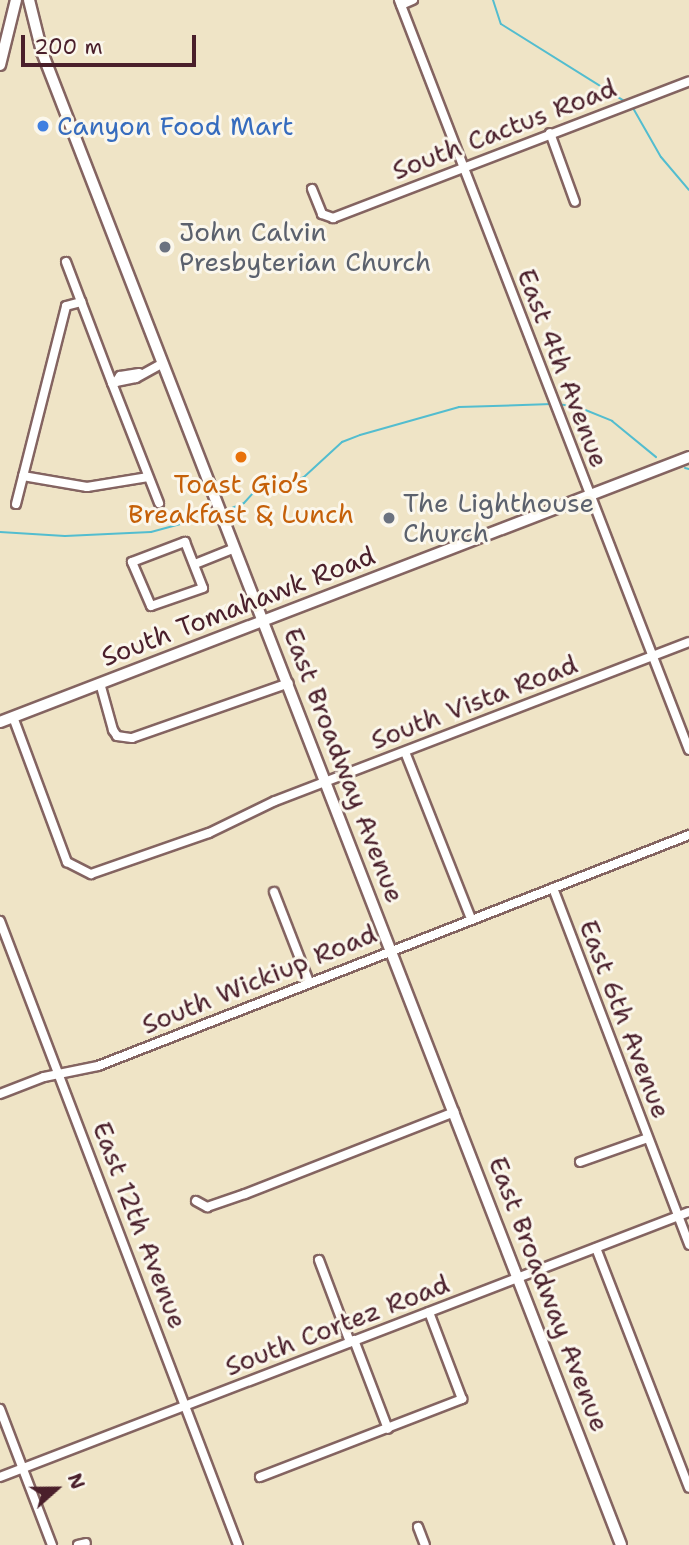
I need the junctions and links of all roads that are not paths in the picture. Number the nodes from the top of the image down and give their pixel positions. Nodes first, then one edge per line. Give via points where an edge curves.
1 (16, 0) edge
2 (414, 0) edge
3 (32, 1) edge
4 (400, 2) edge
5 (0, 65) edge
6 (689, 80) edge
7 (550, 133) junction
8 (463, 167) junction
9 (312, 190) dead end
10 (575, 202) dead end
11 (66, 262) dead end
12 (81, 302) junction
13 (163, 363) junction
14 (114, 383) junction
15 (689, 458) edge
16 (23, 476) junction
17 (148, 477) junction
18 (590, 495) junction
19 (159, 503) dead end
20 (16, 504) dead end
21 (235, 548) junction
22 (195, 564) junction
23 (264, 622) junction
24 (689, 642) edge
25 (653, 656) junction
26 (289, 682) junction
27 (100, 683) junction
28 (13, 717) junction
29 (0, 722) edge
30 (689, 750) edge
31 (405, 752) junction
32 (327, 781) junction
33 (689, 835) edge
34 (553, 888) junction
35 (274, 892) dead end
36 (471, 919) junction
37 (0, 921) edge
38 (392, 949) junction
39 (309, 982) junction
40 (59, 1074) junction
41 (0, 1094) edge
42 (454, 1112) junction
43 (648, 1138) junction
44 (580, 1161) dead end
45 (196, 1201) dead end
46 (689, 1212) edge
47 (678, 1216) junction
48 (689, 1245) edge
49 (596, 1248) junction
50 (319, 1260) dead end
51 (519, 1277) junction
52 (429, 1312) junction
53 (352, 1341) junction
54 (187, 1405) junction
55 (0, 1409) edge
56 (388, 1429) junction
57 (21, 1469) junction
58 (0, 1477) edge
59 (260, 1477) dead end
60 (689, 1488) edge
61 (418, 1527) dead end
62 (52, 1545) edge
63 (239, 1545) edge
64 (425, 1545) edge
65 (621, 1545) edge

1 - 5 main road
2 - 4 street
3 - 13 main road, East Broadway Avenue via 42,52
4 - 8 street, East 4th Avenue
6 - 7 street, South Cactus Road
7 - 8 street, South Cactus Road
7 - 10 street
8 - 9 street, South Cactus Road via 333,218 321,214
8 - 18 street, East 4th Avenue
11 - 12 street
12 - 14 street
12 - 16 street via 66,306
13 - 14 street via 120,376
13 - 21 main road, East Broadway Avenue
14 - 17 street
15 - 18 main road, South Tomahawk Road
16 - 17 street via 87,487 128,484
16 - 20 street
17 - 19 street
18 - 23 main road, South Tomahawk Road
18 - 25 street, East 4th Avenue
21 - 22 street
21 - 23 main road, East Broadway Avenue
22 - 22 street via 185,542 132,562 151,606 203,588
23 - 26 main road, East Broadway Avenue
23 - 27 main road, South Tomahawk Road
24 - 25 street, South Vista Road
25 - 30 street, East 4th Avenue
25 - 31 street, South Vista Road
26 - 27 street via 142,737 117,736
26 - 32 main road, East Broadway Avenue
27 - 28 main road, South Tomahawk Road
28 - 29 main road, South Tomahawk Road
28 - 32 street, South Vista Road via 67,862 79,872 91,874 209,833
31 - 32 street, South Vista Road
31 - 36 street
32 - 38 main road, East Broadway Avenue
33 - 34 street, South Wickiup Road
34 - 36 street, South Wickiup Road
34 - 43 street, East 6th Avenue
35 - 39 street
36 - 38 street, South Wickiup Road
37 - 40 street, East 12th Avenue
38 - 39 street, South Wickiup Road
38 - 42 main road, East Broadway Avenue
39 - 40 street, South Wickiup Road via 97,1066
40 - 41 street, South Wickiup Road
40 - 54 street, East 12th Avenue
42 - 45 street via 232,1198 207,1206
42 - 51 main road, East Broadway Avenue
43 - 44 street
43 - 47 street, East 6th Avenue
46 - 47 street, South Cortez Road
47 - 48 street, East 6th Avenue
47 - 49 street, South Cortez Road
49 - 51 street, South Cortez Road
49 - 60 street
50 - 53 street
51 - 52 street, South Cortez Road
51 - 65 main road, East Broadway Avenue
52 - 53 street, South Cortez Road
52 - 56 street via 462,1399
53 - 54 street, South Cortez Road
53 - 56 street
54 - 57 street, South Cortez Road
54 - 63 street, East 12th Avenue
55 - 57 street
56 - 59 street
57 - 58 street, South Cortez Road
57 - 62 street
61 - 64 street

